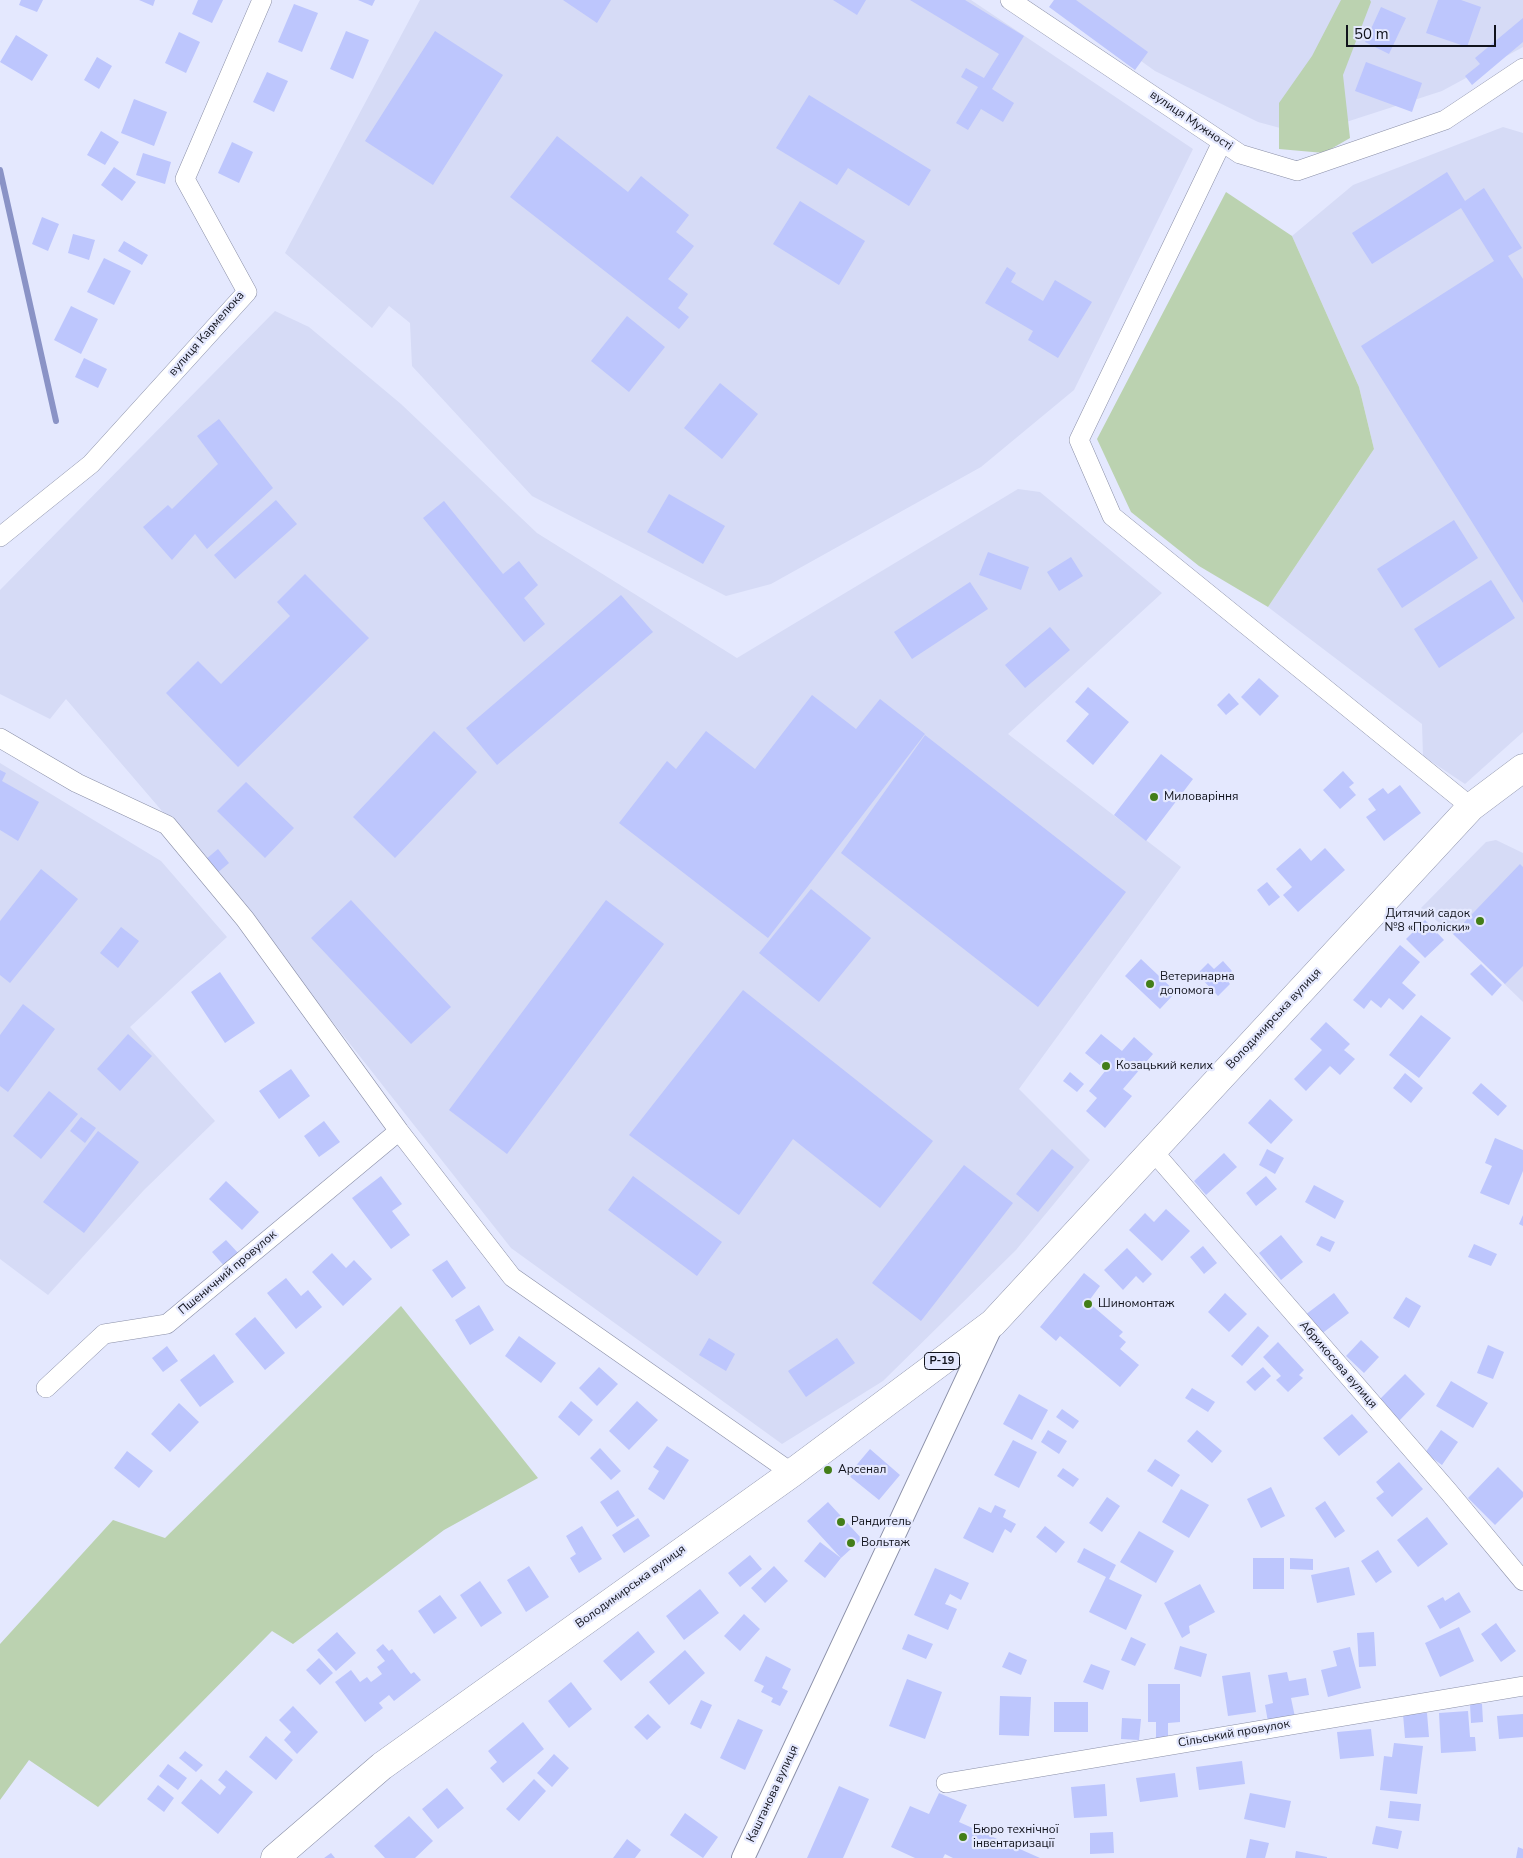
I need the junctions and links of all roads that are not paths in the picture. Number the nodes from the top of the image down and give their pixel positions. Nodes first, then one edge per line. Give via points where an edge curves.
1 (262, 0) edge
2 (1010, 0) edge
3 (1523, 68) edge
4 (1222, 142) junction
5 (0, 537) edge
6 (0, 738) edge
7 (1523, 768) edge
8 (1471, 807) junction
9 (399, 1131) junction
10 (1152, 1150) junction
11 (992, 1322) junction
12 (46, 1388) dead end
13 (792, 1473) junction
14 (1523, 1582) edge
15 (1523, 1686) edge
16 (803, 1730) joint
17 (946, 1783) dead end
18 (275, 1858) edge
19 (743, 1858) edge

1 - 5 street, вулиця Кармелюка via 185,179 247,292 91,464
2 - 4 street, вулиця Мужності
3 - 4 street, вулиця Мужності via 1445,120 1297,171 1240,154
4 - 8 street via 1080,440 1112,516
6 - 9 street via 77,784 167,825 245,919
7 - 8 main road, Володимирська вулиця / Р-19
8 - 10 main road, Володимирська вулиця / Р-19
9 - 12 street, Пшеничний провулок via 167,1324 104,1334
9 - 13 street via 512,1277
10 - 11 main road, Володимирська вулиця / Р-19
10 - 14 street, Абрикосова вулиця
11 - 13 main road, Володимирська вулиця / Р-19
11 - 16 street, Володимирська вулиця
13 - 18 main road, Володимирська вулиця / Р-19 via 382,1766
15 - 17 street, Сільський провулок
16 - 19 street, Каштанова вулиця

